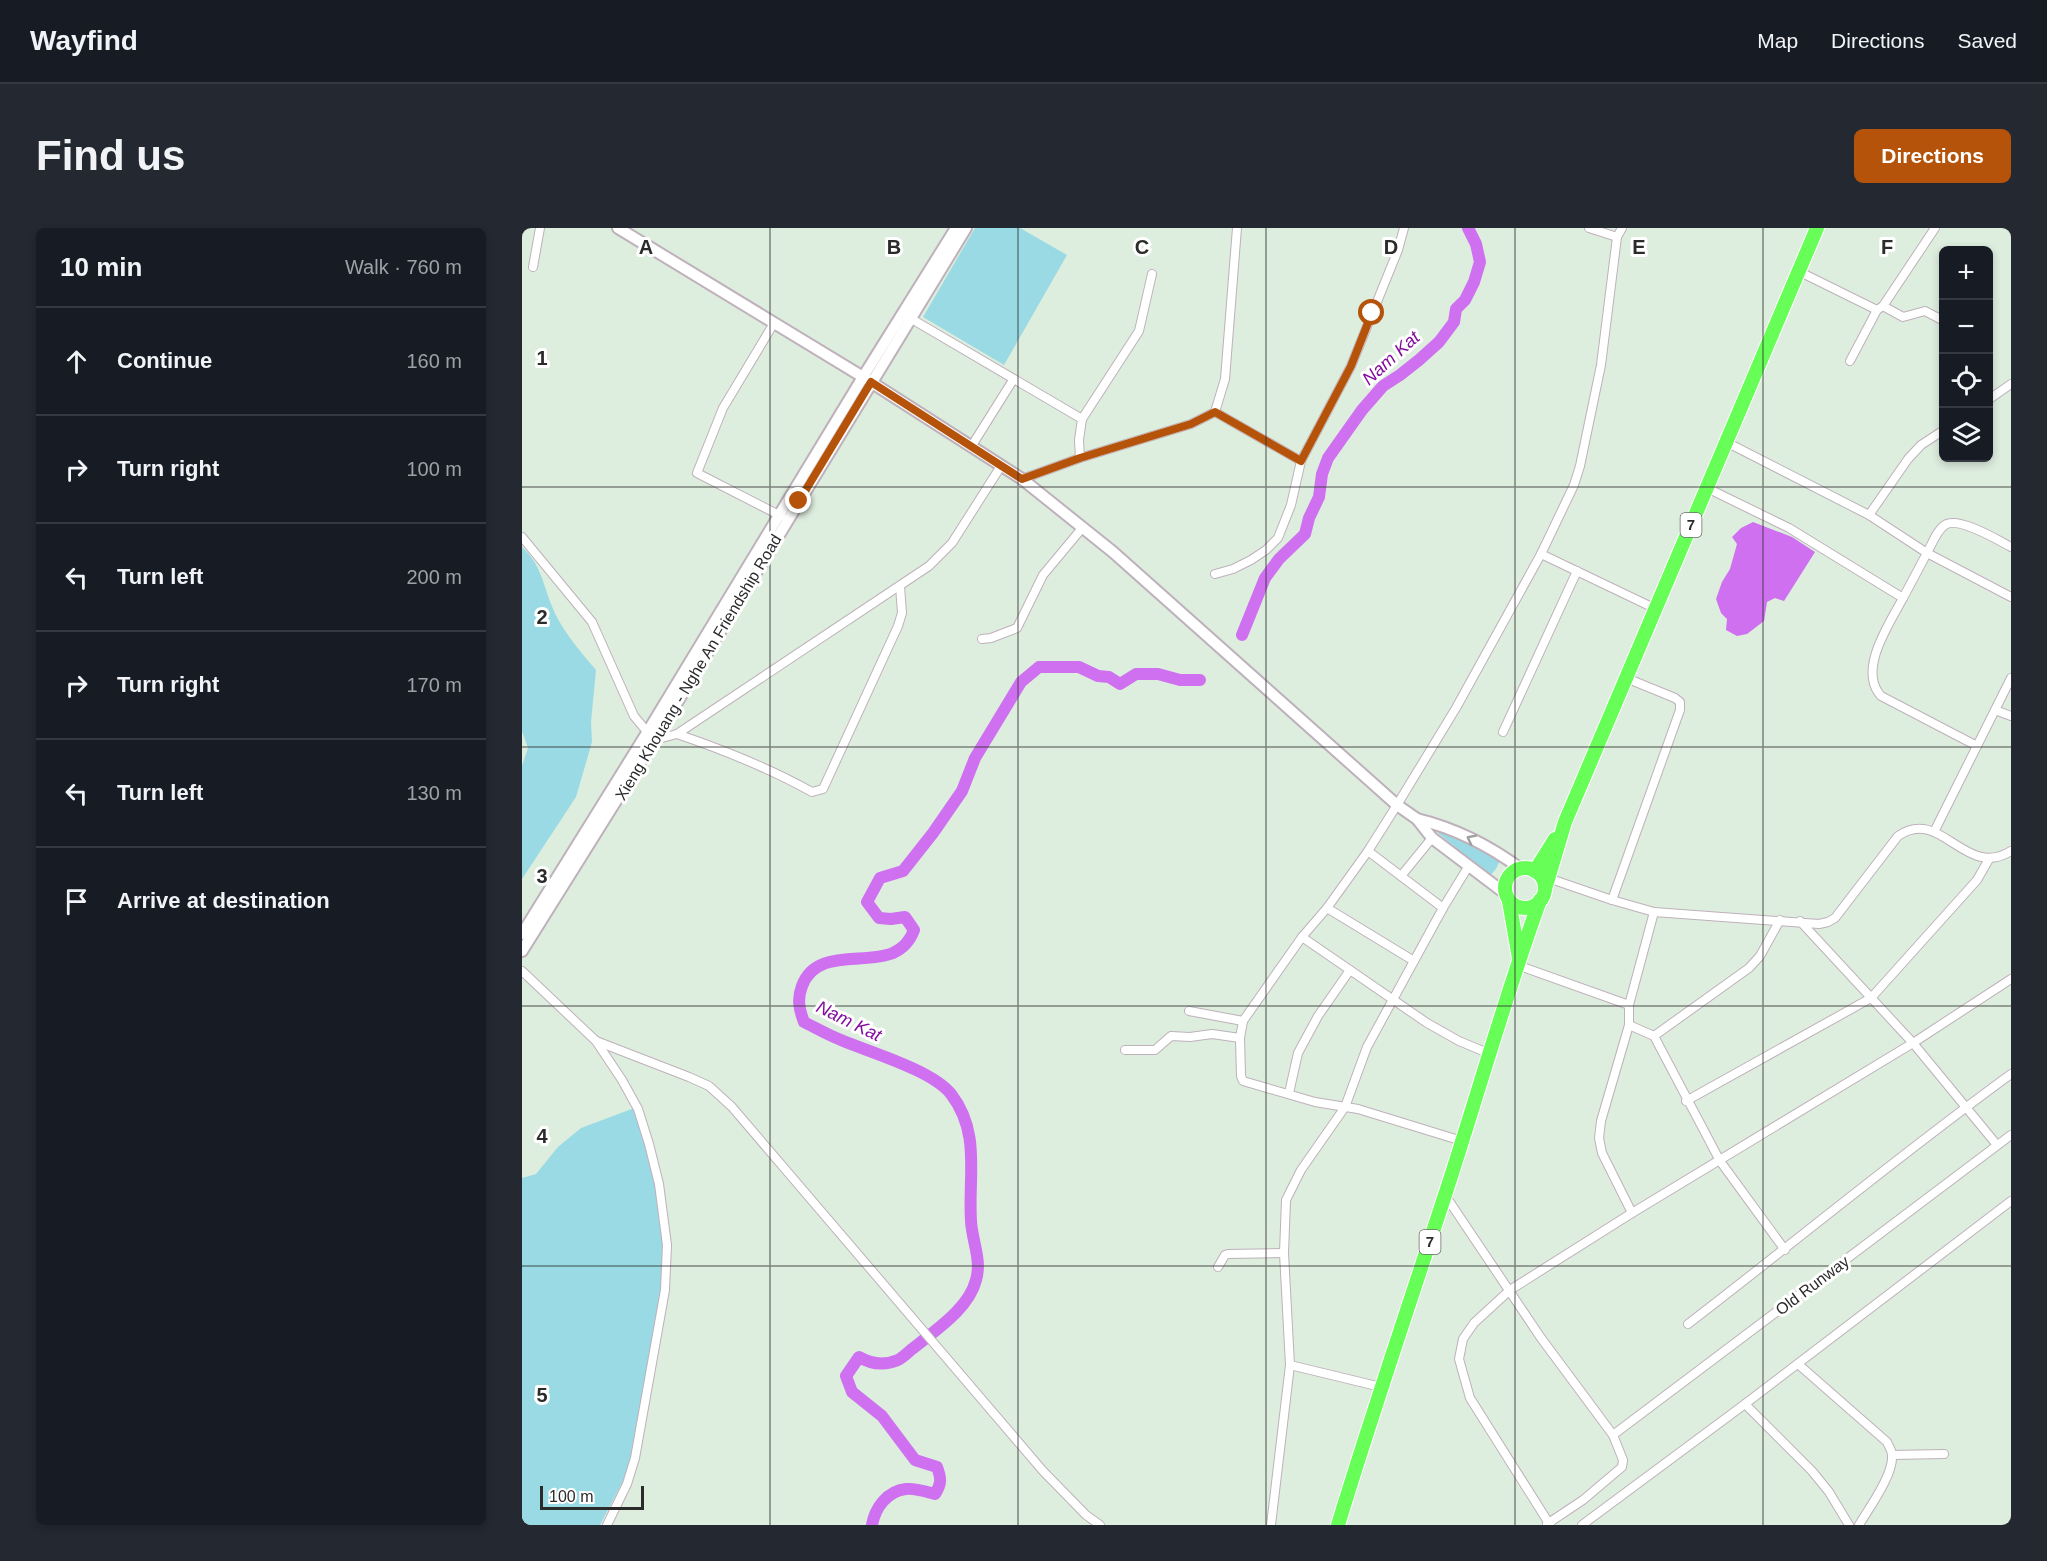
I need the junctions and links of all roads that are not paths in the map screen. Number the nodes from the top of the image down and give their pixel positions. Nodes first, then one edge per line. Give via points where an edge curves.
1 (540, 228) edge
2 (618, 228) edge
3 (956, 228) edge
4 (966, 228) edge
5 (1237, 228) edge
6 (1404, 228) edge
7 (1589, 228) edge
8 (1622, 228) edge
9 (1817, 228) edge
10 (1935, 228) edge
11 (1617, 237) junction
12 (533, 267) dead end
13 (1798, 271) junction
14 (1152, 274) dead end
15 (1880, 308) junction
16 (910, 318) junction
17 (1939, 318) edge
18 (774, 323) junction
19 (1850, 361) dead end
20 (867, 380) junction
21 (1013, 380) junction
22 (2011, 384) edge
23 (1993, 397) edge
24 (1215, 412) junction
25 (1082, 419) junction
26 (1939, 433) edge
27 (1726, 442) junction
28 (971, 447) junction
29 (1080, 458) junction
30 (1301, 461) junction
31 (1001, 466) junction
32 (1022, 479) junction
33 (1707, 488) junction
34 (781, 516) junction
35 (1869, 516) junction
36 (1083, 527) junction
37 (522, 537) edge
38 (2011, 547) edge
39 (1927, 553) junction
40 (1541, 554) junction
41 (1577, 571) junction
42 (1215, 574) dead end
43 (900, 586) junction
44 (2011, 597) edge
45 (1903, 598) junction
46 (1656, 609) junction
47 (982, 639) dead end
48 (1626, 678) junction
49 (2011, 678) edge
50 (1995, 710) junction
51 (2011, 716) edge
52 (1503, 732) dead end
53 (678, 734) junction
54 (651, 736) junction
55 (1977, 746) junction
56 (1397, 805) junction
57 (1417, 819) junction
58 (1565, 822) junction
59 (1934, 832) junction
60 (1432, 838) junction
61 (1368, 851) junction
62 (2011, 851) edge
63 (1989, 859) junction
64 (1468, 867) junction
65 (1528, 870) junction
66 (1401, 876) junction
67 (1544, 889) junction
68 (1508, 897) junction
69 (1611, 900) junction
70 (1327, 908) junction
71 (1443, 908) junction
72 (1654, 912) junction
73 (1780, 920) junction
74 (1800, 921) junction
75 (522, 934) edge
76 (1302, 937) junction
77 (522, 951) edge
78 (1414, 961) junction
79 (1518, 962) junction
80 (1350, 970) junction
81 (522, 971) edge
82 (2011, 979) edge
83 (1394, 998) junction
84 (1871, 998) junction
85 (1629, 1005) junction
86 (1189, 1011) dead end
87 (1243, 1021) junction
88 (1629, 1025) junction
89 (1654, 1036) junction
90 (1240, 1038) junction
91 (596, 1041) junction
92 (1913, 1043) junction
93 (1125, 1050) dead end
94 (1490, 1054) junction
95 (2011, 1074) edge
96 (1289, 1093) junction
97 (1686, 1101) junction
98 (1345, 1107) junction
99 (1965, 1108) junction
100 (2011, 1135) edge
101 (1462, 1141) junction
102 (1997, 1145) junction
103 (1720, 1161) junction
104 (1445, 1195) junction
105 (2011, 1201) edge
106 (1632, 1213) junction
107 (1785, 1250) junction
108 (1284, 1253) junction
109 (1218, 1267) dead end
110 (1510, 1290) junction
111 (1688, 1323) dead end
112 (1798, 1364) junction
113 (1290, 1365) junction
114 (1381, 1387) junction
115 (1745, 1404) junction
116 (1613, 1436) junction
117 (1944, 1454) dead end
118 (1892, 1455) junction
119 (607, 1525) edge
120 (1100, 1525) edge
121 (1271, 1525) edge
122 (1340, 1525) edge
123 (1548, 1525) edge
124 (1582, 1525) edge
125 (1849, 1525) edge
126 (1859, 1525) edge

1 - 12 street
2 - 18 street
3 - 20 street, Xieng Khouang - Nghe An Friendship Road
4 - 16 street, Xieng Khouang - Nghe An Friendship Road
5 - 24 street via 1225,379
6 - 30 street via 1351,366
7 - 11 street
8 - 11 street
9 - 13 highway, 7
10 - 15 street
11 - 40 street via 1601,365 1580,466
13 - 15 street
13 - 27 highway, 7
14 - 25 street via 1139,331
15 - 17 street via 1903,317 1925,311
15 - 19 street
16 - 20 street, Xieng Khouang - Nghe An Friendship Road
16 - 21 street
18 - 20 street
18 - 34 street via 723,408 697,473
20 - 28 street
20 - 34 street, Xieng Khouang - Nghe An Friendship Road
20 - 54 street, Xieng Khouang - Nghe An Friendship Road
21 - 25 street
21 - 28 street
22 - 23 street
24 - 29 street via 1191,424
24 - 30 street
25 - 29 street
26 - 35 street via 1908,459
27 - 33 highway, 7
27 - 35 street
28 - 31 street
29 - 32 street
30 - 42 street via 1291,505 1278,538 1251,560
31 - 32 street
31 - 43 street via 952,543 929,566
32 - 36 street
33 - 45 street via 1789,528
33 - 46 highway, 7
34 - 54 street, Xieng Khouang - Nghe An Friendship Road
35 - 39 street
36 - 47 street via 1043,575 1017,628
36 - 56 street
37 - 54 street via 592,622 634,716
38 - 39 street via 1953,522 1945,525
39 - 44 street
39 - 45 street
40 - 41 street
40 - 56 street
41 - 46 street
41 - 52 street
43 - 53 street
43 - 53 street via 902,613 898,626 823,789 812,792 733,753
45 - 55 street via 1877,646 1872,682 1875,690
46 - 48 highway, 7
48 - 58 highway, 7
48 - 69 street via 1675,698 1680,702 1680,710
49 - 50 street
50 - 51 street
50 - 55 street
53 - 54 street
54 - 75 street, Xieng Khouang - Nghe An Friendship Road
54 - 77 street, Xieng Khouang - Nghe An Friendship Road
55 - 59 street
56 - 57 street
56 - 61 street
57 - 60 street
65 -> 57 street via 1444,825
58 - 65 highway, 7
58 - 67 highway, 7
59 - 63 street
59 - 74 street via 1918,828 1898,836 1835,918 1819,924
60 - 64 street
60 - 66 street
61 - 66 street
61 - 70 street
62 - 63 street
63 - 84 street via 1977,880
64 - 68 street
64 - 71 street
65 - 67 highway via 1541,877
65 - 68 highway, 7 via 1509,876 1505,885
66 - 71 street
67 - 68 highway via 1534,906 1527,908 1517,908
67 - 69 street
67 - 79 highway, 7
68 - 79 highway, 7
69 - 72 street
70 - 76 street
70 - 78 street
71 - 78 street
72 - 73 street
72 - 85 street
73 - 74 street
73 - 89 street via 1749,968
74 - 84 street
76 - 80 street
76 - 87 street
78 - 83 street
79 - 85 street
79 - 94 highway, 7
80 - 83 street
80 - 96 street via 1298,1053
81 - 91 street
82 - 92 street
83 - 94 street via 1451,1037
83 - 98 street via 1367,1047
84 - 92 street
84 - 97 street
85 - 88 street
86 - 87 street
87 - 90 street
88 - 89 street
88 - 106 street via 1599,1138 1602,1153
89 - 97 street
90 - 93 street via 1212,1034 1171,1036 1155,1050
90 - 96 street via 1243,1081
91 - 119 street via 638,1109 659,1184 667,1245 665,1290 635,1458
91 - 120 street via 709,1086 732,1107 1043,1471
92 - 99 street
92 - 103 street
94 - 101 highway, 7
95 - 99 street
96 - 98 street
97 - 103 street
98 - 101 street
98 - 108 street via 1294,1180 1286,1200
99 - 102 street
99 - 107 street
100 - 102 street, Old Runway
101 - 104 highway, 7
102 - 116 street, Old Runway
103 - 106 street
103 - 107 street
104 - 110 street
104 - 114 highway, 7
105 - 112 street
106 - 110 street
107 - 111 street
108 - 109 street via 1228,1254
108 - 113 street
110 - 116 street
110 - 123 street via 1474,1323 1463,1339 1459,1359 1470,1398
112 - 115 street
112 - 118 street via 1887,1442
113 - 114 street
113 - 121 street
114 - 122 highway, 7
115 - 124 street
115 - 125 street via 1812,1471
116 - 123 street via 1622,1467
117 - 118 street
118 - 126 street via 1890,1470

